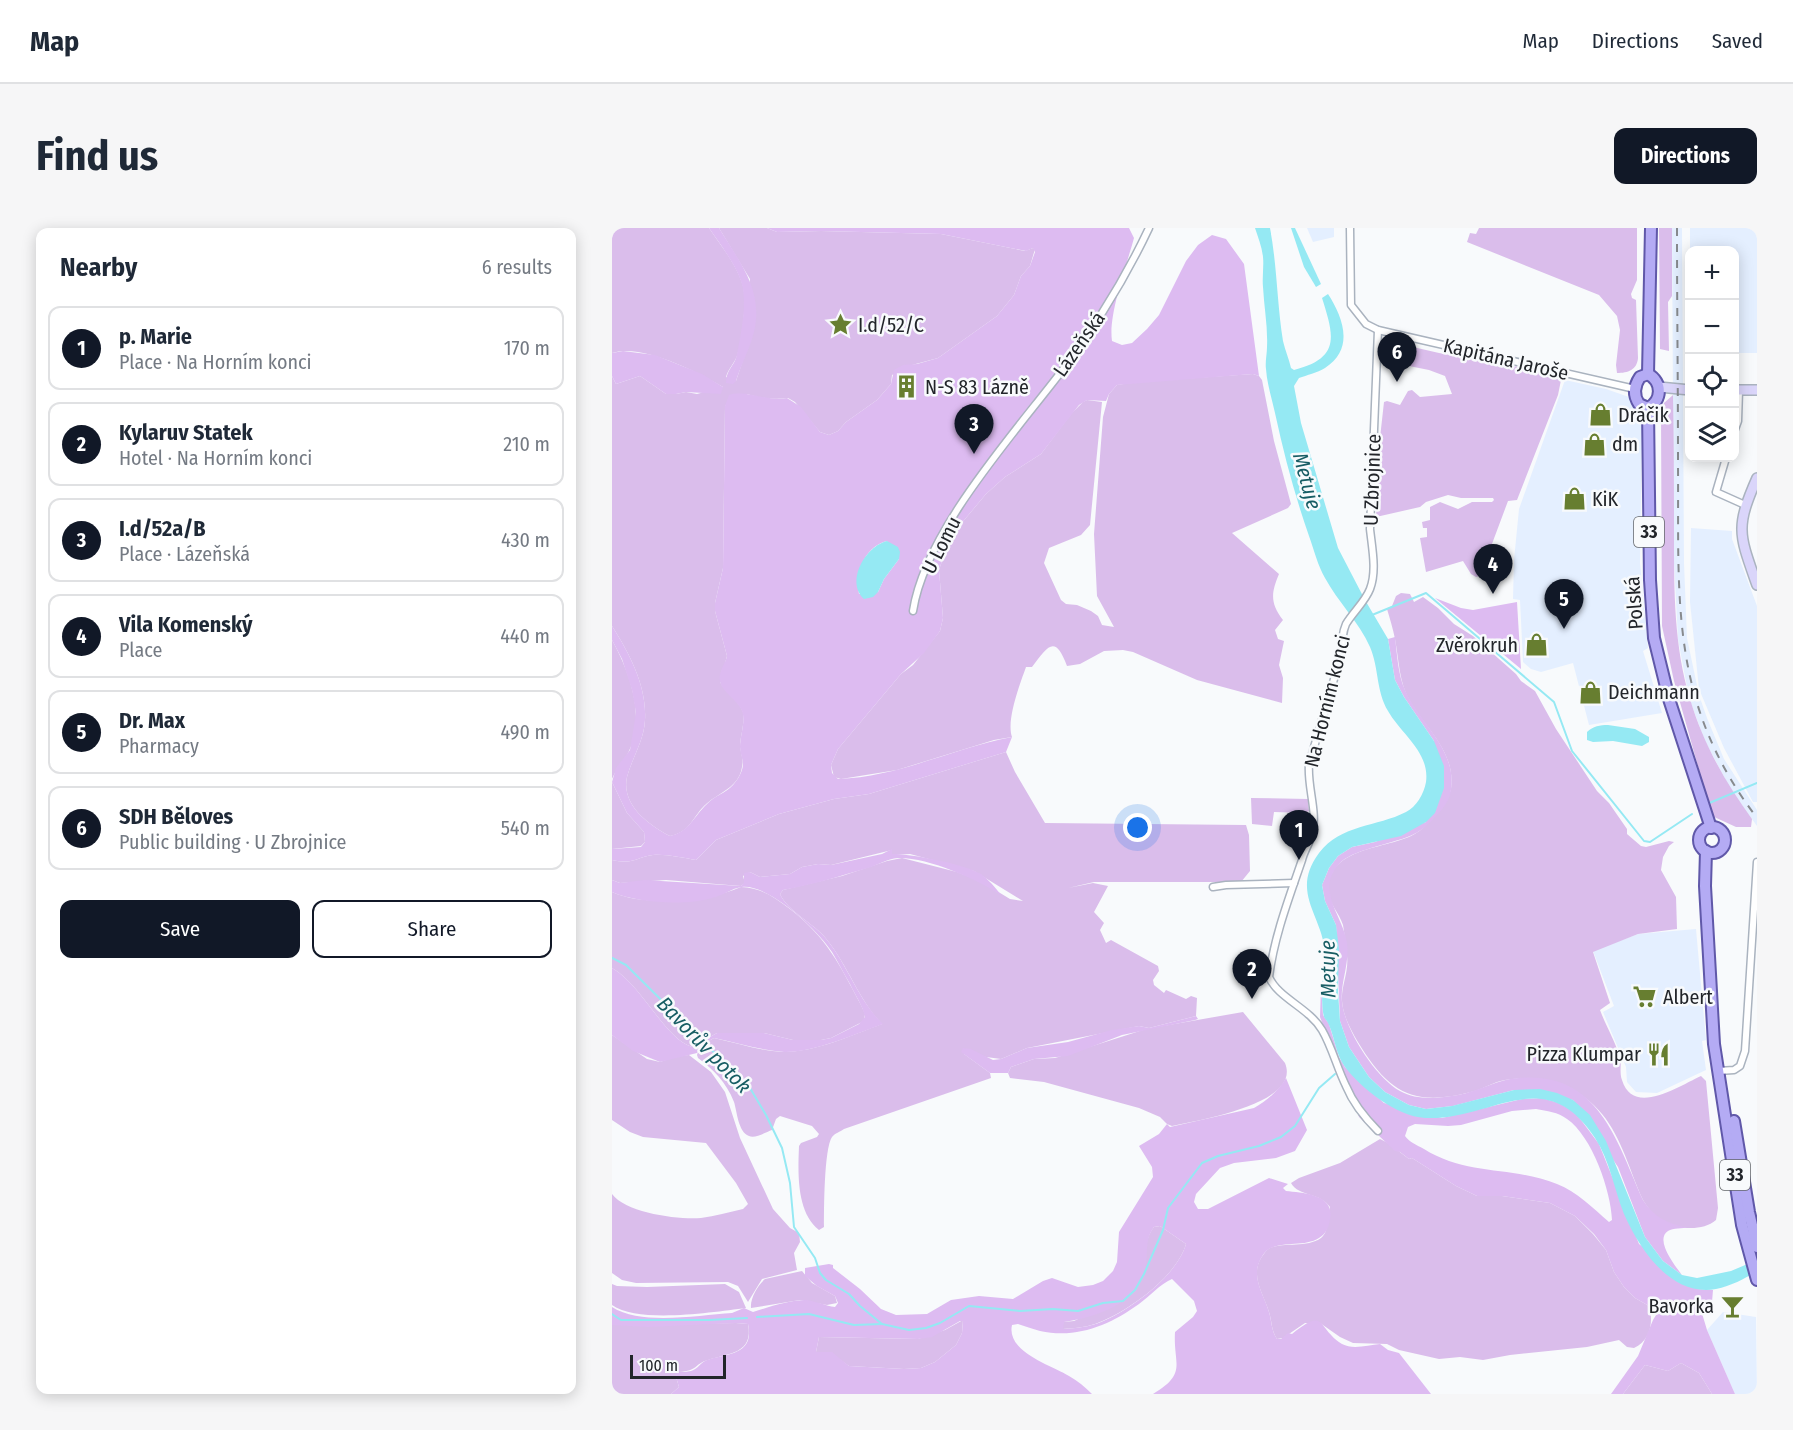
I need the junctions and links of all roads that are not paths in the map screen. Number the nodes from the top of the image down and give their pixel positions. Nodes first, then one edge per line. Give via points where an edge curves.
1 (1149, 228) edge
2 (1350, 228) edge
3 (1651, 228) edge
4 (1378, 330) junction
5 (1648, 374) junction
6 (1659, 387) junction
7 (1635, 388) junction
8 (1685, 389) edge
9 (1739, 390) edge
10 (1757, 390) edge
11 (1647, 408) junction
12 (1725, 462) edge
13 (1757, 478) edge
14 (977, 482) joint
15 (1745, 505) junction
16 (1757, 585) edge
17 (913, 611) dead end
18 (1347, 623) joint
19 (1707, 830) junction
20 (1709, 852) junction
21 (1757, 862) edge
22 (1756, 874) edge
23 (1294, 884) junction
24 (1213, 887) dead end
25 (1722, 1071) junction
26 (1378, 1131) dead end
27 (1746, 1224) junction
28 (1757, 1247) edge
29 (1757, 1280) edge

1 - 14 street, Lázeňská via 1092,328
2 - 4 street via 1351,305 1366,324
3 - 5 main road
4 - 7 street, Kapitána Jaroše
4 - 18 street, U Zbrojnice via 1370,529 1372,583
5 - 6 main road
5 - 7 main road via 1640,377
6 - 8 main road
6 - 11 main road via 1657,400
7 - 11 main road, Polská / 33 via 1638,404
9 - 10 main road
11 - 19 main road, Polská / 33 via 1654,638
12 - 15 street via 1716,492
13 - 15 main road
14 - 17 street, U Lomu via 939,540
15 - 16 main road via 1741,534
18 - 23 street, Na Horním konci via 1309,764 1314,827
19 - 20 main road via 1700,843
19 - 20 main road via 1720,830 1725,838 1721,850
20 - 25 main road, 33 via 1705,886
21 - 22 street
22 - 25 street via 1745,1051 1740,1066
23 - 24 street
23 - 26 street, Na Horním konci via 1269,977 1272,985 1307,1011 1322,1029 1350,1095
25 - 27 main road, 33
27 - 28 main road, 33
27 - 29 main road, 33

